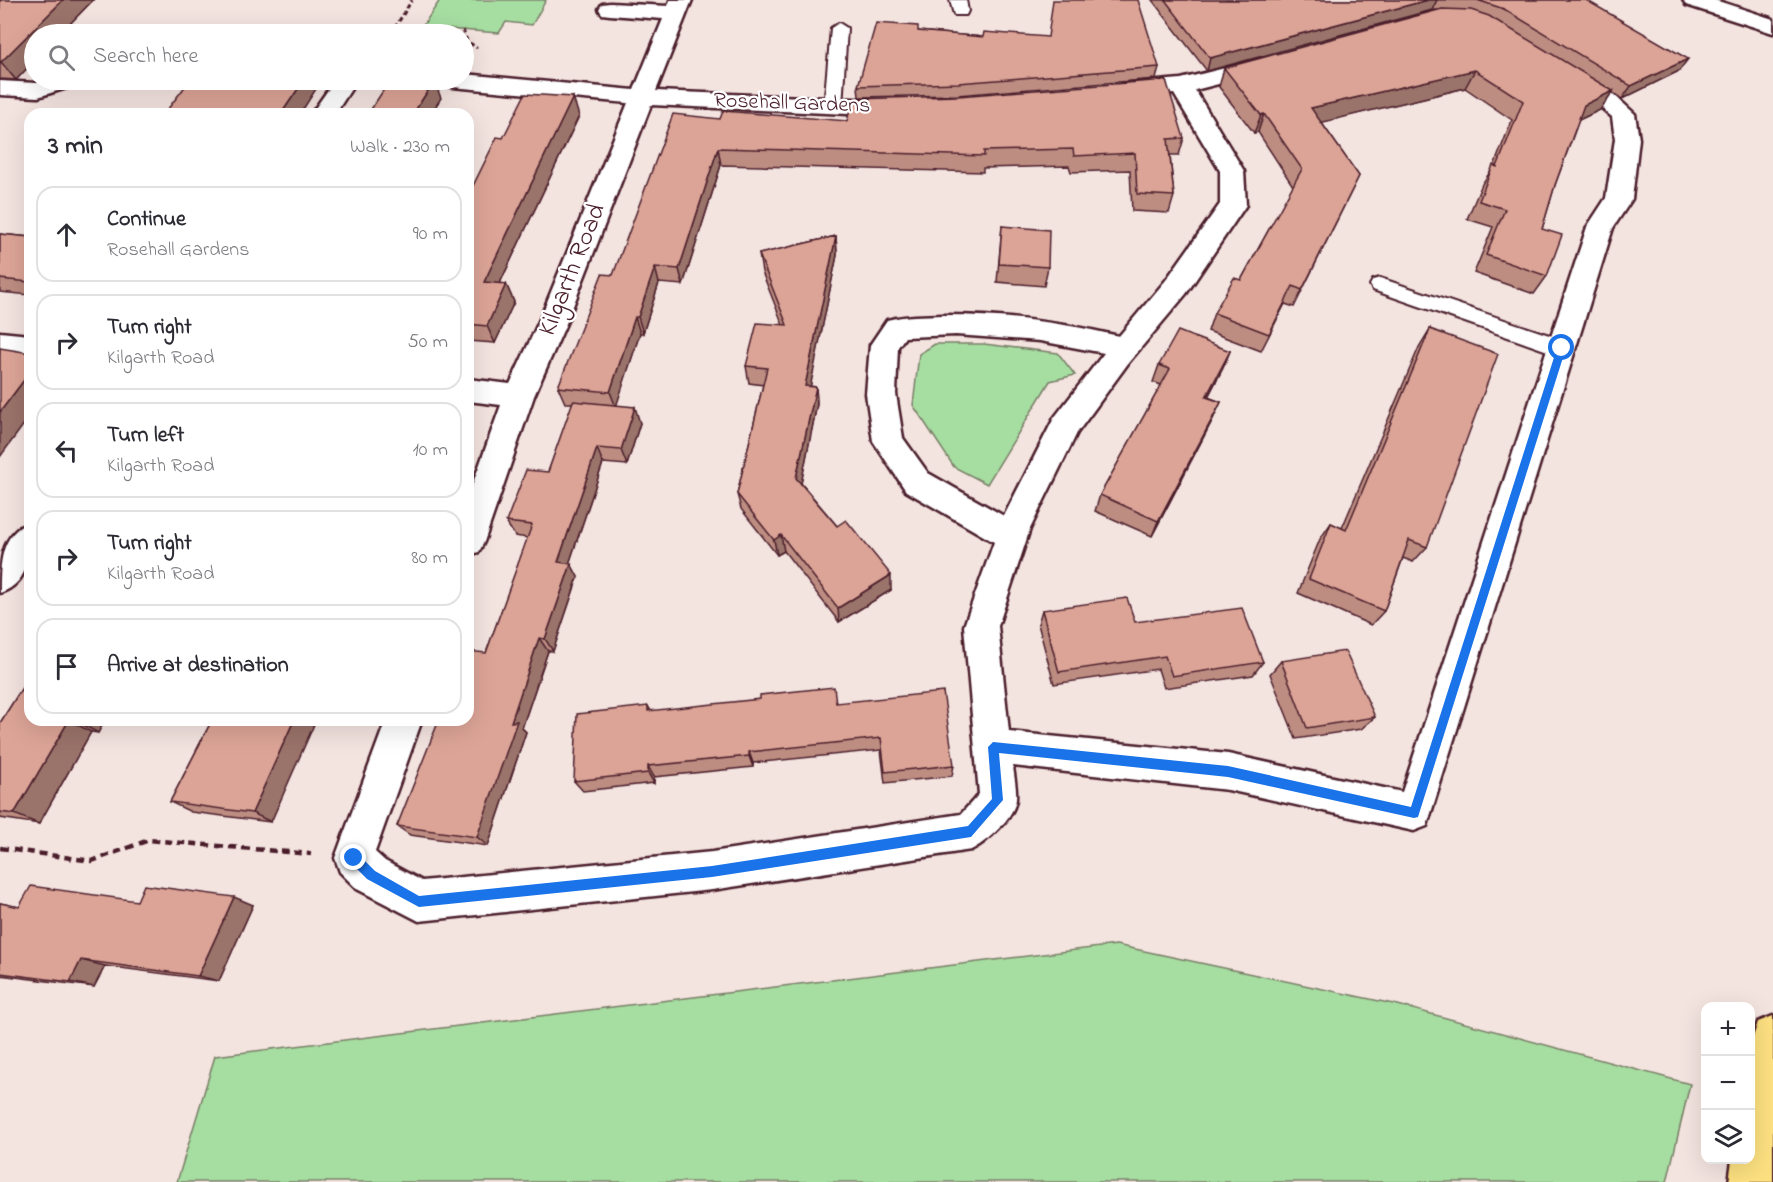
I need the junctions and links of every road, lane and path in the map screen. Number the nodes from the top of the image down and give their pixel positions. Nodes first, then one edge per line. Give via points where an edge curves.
1 (412, 0) edge
2 (1694, 0) edge
3 (677, 7) edge
4 (610, 9) dead end
5 (1764, 23) edge
6 (397, 24) edge
7 (839, 28) dead end
8 (1283, 60) edge
9 (1546, 63) edge
10 (474, 82) edge
11 (1180, 86) junction
12 (0, 88) edge
13 (24, 89) edge
14 (339, 90) edge
15 (1099, 94) edge
16 (641, 98) junction
17 (914, 105) edge
18 (833, 107) junction
19 (327, 108) edge
20 (1380, 285) dead end
21 (0, 342) edge
22 (24, 344) edge
23 (1124, 348) junction
24 (1562, 348) junction
25 (474, 391) edge
26 (519, 396) junction
27 (474, 525) edge
28 (1011, 536) junction
29 (24, 544) edge
30 (0, 579) edge
31 (402, 726) edge
32 (993, 747) junction
33 (0, 848) edge
34 (354, 858) junction
35 (1773, 1036) edge
36 (1751, 1182) edge

1 - 6 path
2 - 5 street
3 - 4 street
3 - 16 street, Kilgarth Road
7 - 18 lane
8 - 11 street
9 - 24 street via 1623,114 1627,139 1619,199 1600,227
10 - 16 street, Rosehall Gardens
11 - 15 street
11 - 23 street via 1232,171 1233,205 1176,287
12 - 13 street
14 - 19 street
16 - 18 street, Rosehall Gardens
16 - 26 street, Kilgarth Road via 554,319
17 - 18 street, Rosehall Gardens
20 - 24 lane
21 - 22 street
23 - 28 street via 1065,426
23 - 28 street via 1031,328 949,324 897,327 884,345 881,394 888,441 917,482
24 - 32 street via 1414,813 1228,772
25 - 26 street
26 - 27 street, Kilgarth Road
28 - 32 street via 981,626
29 - 30 street
31 - 34 street
32 - 34 street via 998,800 971,831 712,871 419,902 371,875
33 - 34 path via 92,861 149,840
35 - 36 highway

